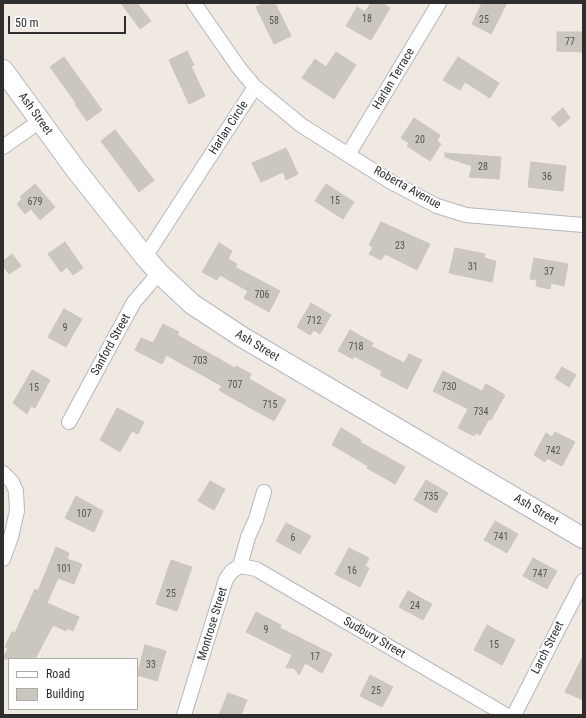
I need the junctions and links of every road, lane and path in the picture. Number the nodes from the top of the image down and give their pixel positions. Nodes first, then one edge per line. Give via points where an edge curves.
1 (194, 3) edge
2 (439, 3) edge
3 (3, 70) edge
4 (255, 87) junction
5 (40, 121) junction
6 (3, 147) edge
7 (348, 155) junction
8 (583, 225) edge
9 (145, 257) junction
10 (159, 272) junction
11 (69, 422) dead end
12 (3, 472) edge
13 (264, 492) dead end
14 (582, 535) edge
15 (3, 559) edge
16 (240, 566) junction
17 (583, 581) edge
18 (184, 715) edge
19 (506, 715) edge
20 (514, 715) edge

1 - 4 street
2 - 7 street, Harlan Terrace
3 - 5 street, Ash Street
4 - 7 street, Roberta Avenue via 301,125
4 - 9 street, Harlan Circle
5 - 6 street
5 - 9 street, Ash Street
7 - 8 street, Roberta Avenue via 411,194 451,211 466,215
9 - 10 street, Ash Street
10 - 11 street, Sanford Street via 134,302
10 - 14 street, Ash Street via 192,304 242,337
12 - 15 street via 12,482 17,501 15,524
13 - 16 street
16 - 18 street, Montrose Street via 226,579
16 - 19 street, Sudbury Street via 256,569
17 - 20 street, Larch Street

